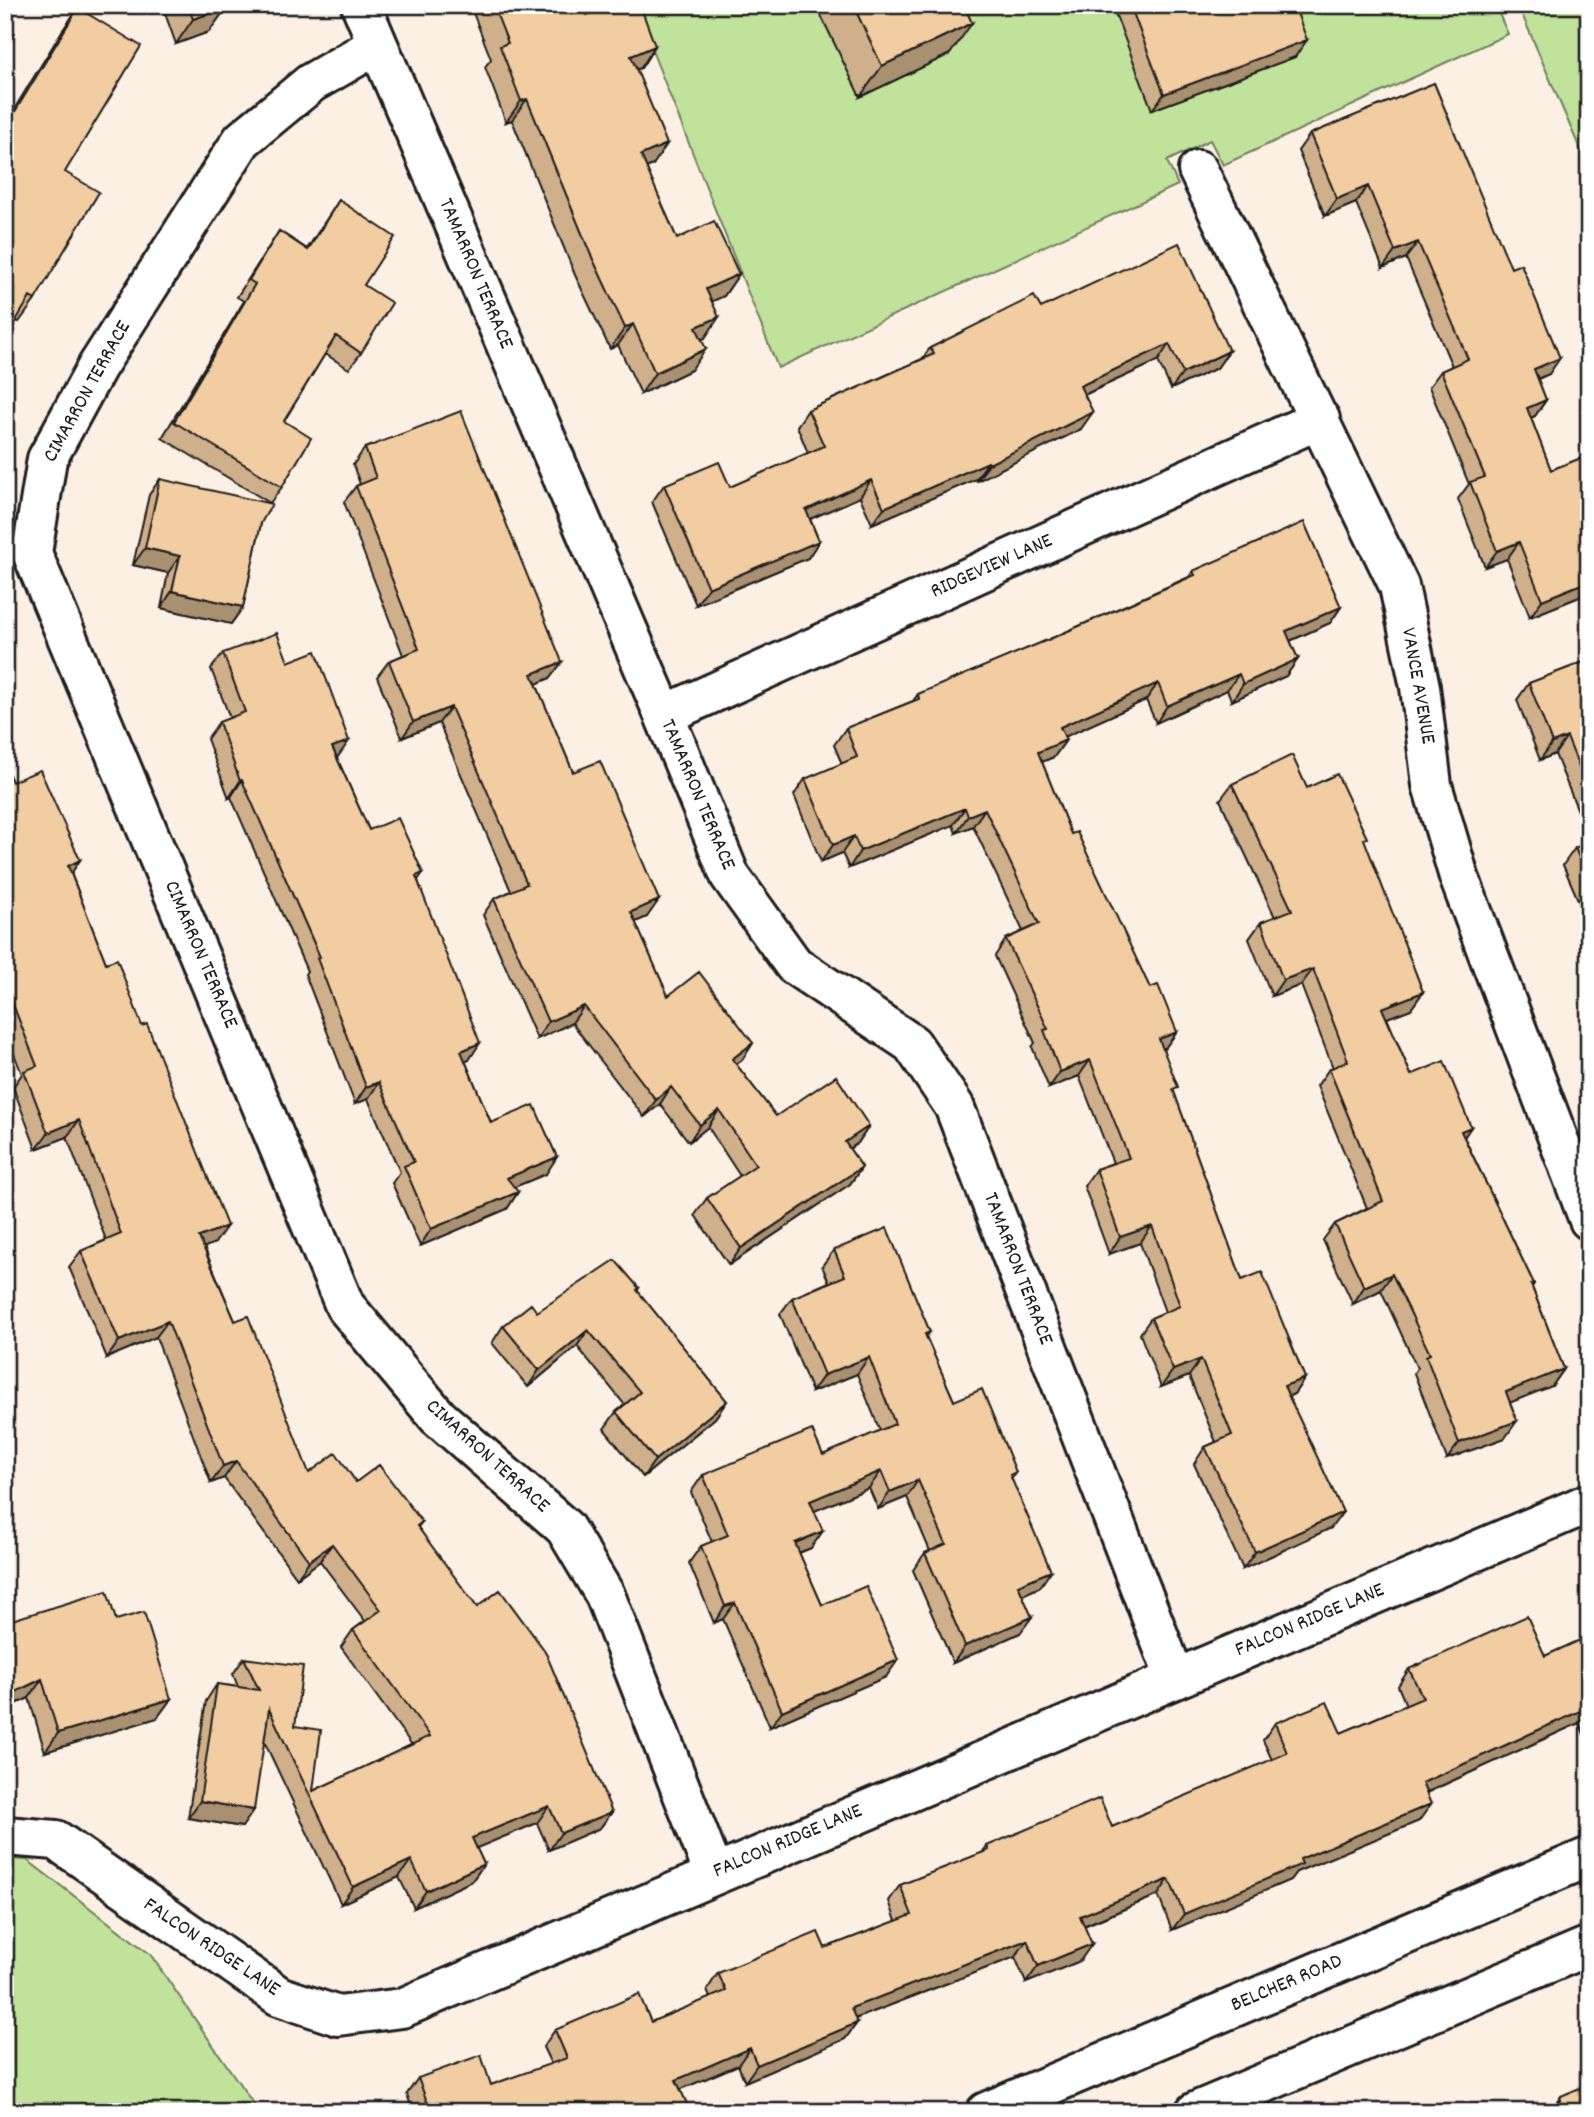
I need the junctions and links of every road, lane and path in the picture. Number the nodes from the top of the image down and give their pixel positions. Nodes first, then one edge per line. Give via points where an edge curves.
1 (361, 5) edge
2 (377, 45) junction
3 (1198, 170) dead end
4 (1320, 419) junction
5 (664, 715) junction
6 (1589, 1220) edge
7 (1589, 1503) edge
8 (1175, 1678) junction
9 (5, 1836) edge
10 (1589, 1857) edge
11 (714, 1874) junction
12 (1589, 1946) edge
13 (986, 2112) edge
14 (1195, 2112) edge

1 - 2 street, TAMARRON TERRACE
2 - 5 street, TAMARRON TERRACE
2 - 11 street, CIMARRON TERRACE via 311,83 242,140 97,367 47,460 32,553 345,1306 438,1417 565,1528 605,1595
3 - 4 street, VANCE AVENUE
4 - 5 street, RIDGEVIEW LANE
4 - 6 street, VANCE AVENUE via 1399,586 1420,687 1432,785 1459,877
5 - 8 street, TAMARRON TERRACE via 730,876 794,965 912,1044 954,1106
7 - 8 street, FALCON RIDGE LANE
8 - 11 street, FALCON RIDGE LANE
9 - 11 street, FALCON RIDGE LANE via 56,1840 279,1996 338,2016 402,2008
10 - 13 street, BELCHER ROAD
12 - 14 street

